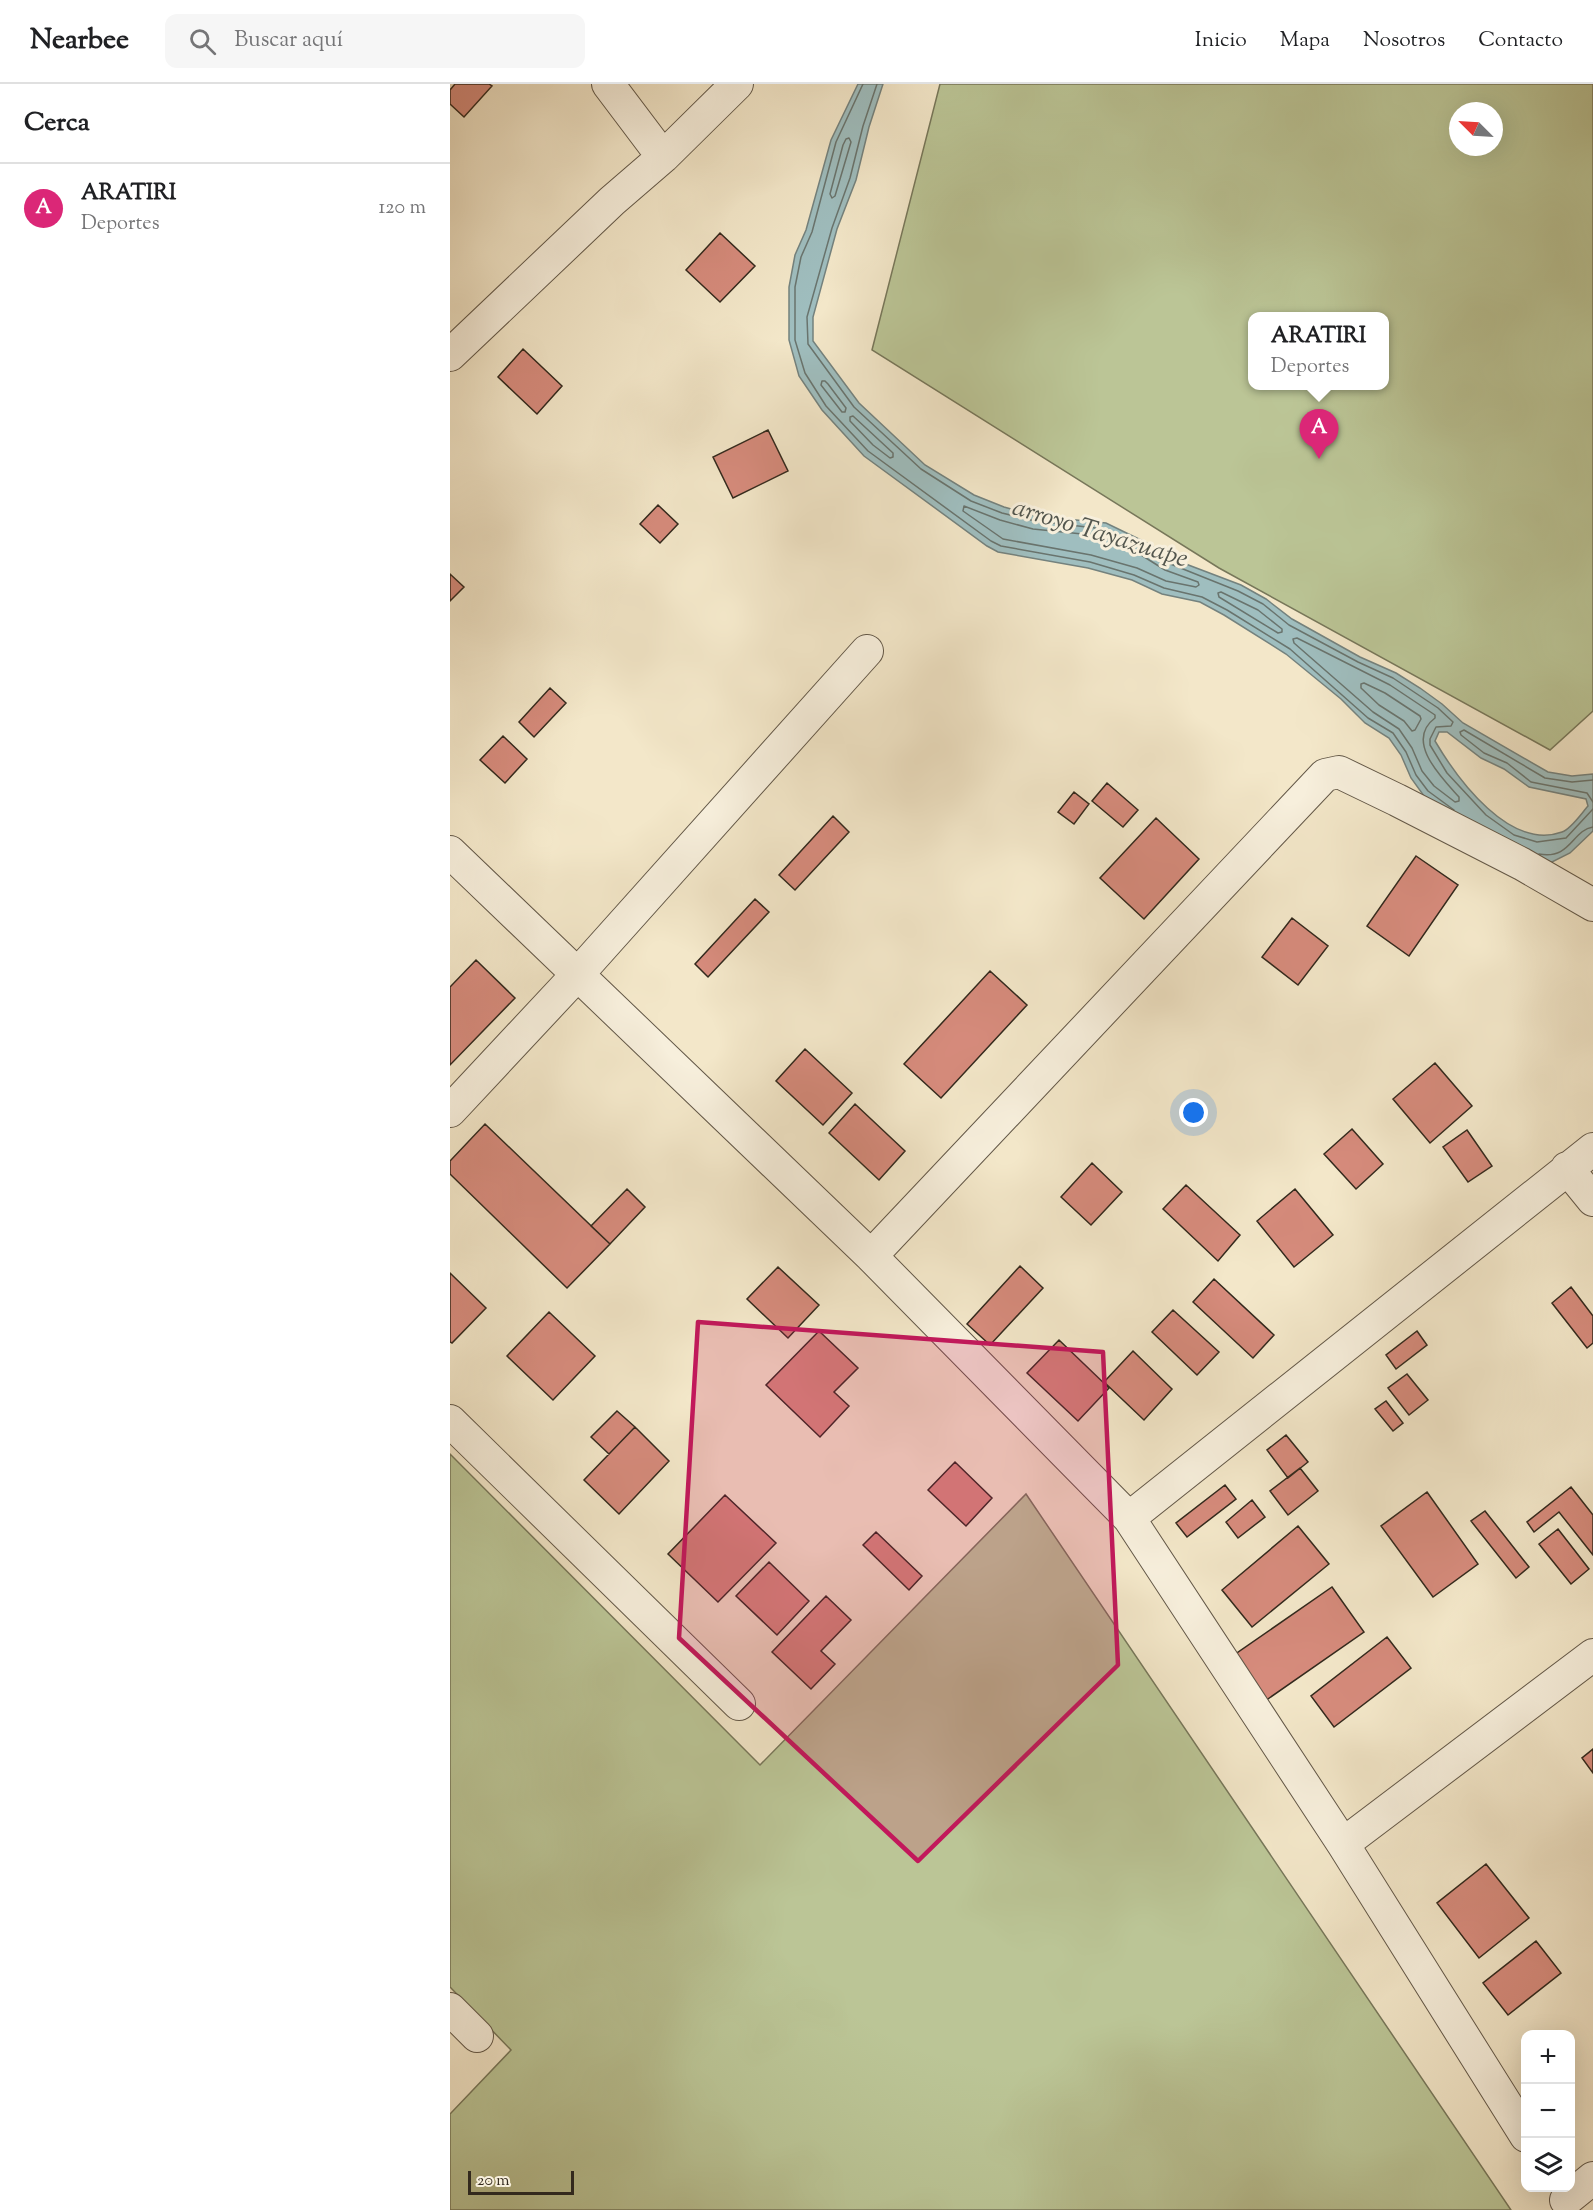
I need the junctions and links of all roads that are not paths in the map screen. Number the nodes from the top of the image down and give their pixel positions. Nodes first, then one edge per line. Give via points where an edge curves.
1 (608, 84) edge
2 (737, 84) edge
3 (663, 158) junction
4 (450, 355) edge
5 (867, 651) dead end
6 (450, 852) edge
7 (1593, 905) edge
8 (577, 975) junction
9 (450, 1111) edge
10 (1593, 1149) edge
11 (1567, 1168) junction
12 (1593, 1200) edge
13 (871, 1256) junction
14 (450, 1420) edge
15 (1130, 1518) junction
16 (1593, 1655) edge
17 (739, 1704) dead end
18 (1343, 1844) junction
19 (450, 2009) edge
20 (477, 2036) dead end
21 (1521, 2128) edge
22 (1593, 2178) edge
23 (1565, 2199) edge

1 - 3 street
2 - 3 street
3 - 4 street via 612,201
5 - 8 street
6 - 8 street
7 - 13 street via 1522,864 1339,772 1325,775
8 - 9 street
8 - 13 street
10 - 11 street
11 - 12 street
11 - 15 street
13 - 15 street
14 - 17 street
15 - 18 street
16 - 18 street
18 - 21 street
19 - 20 street
22 - 23 street

